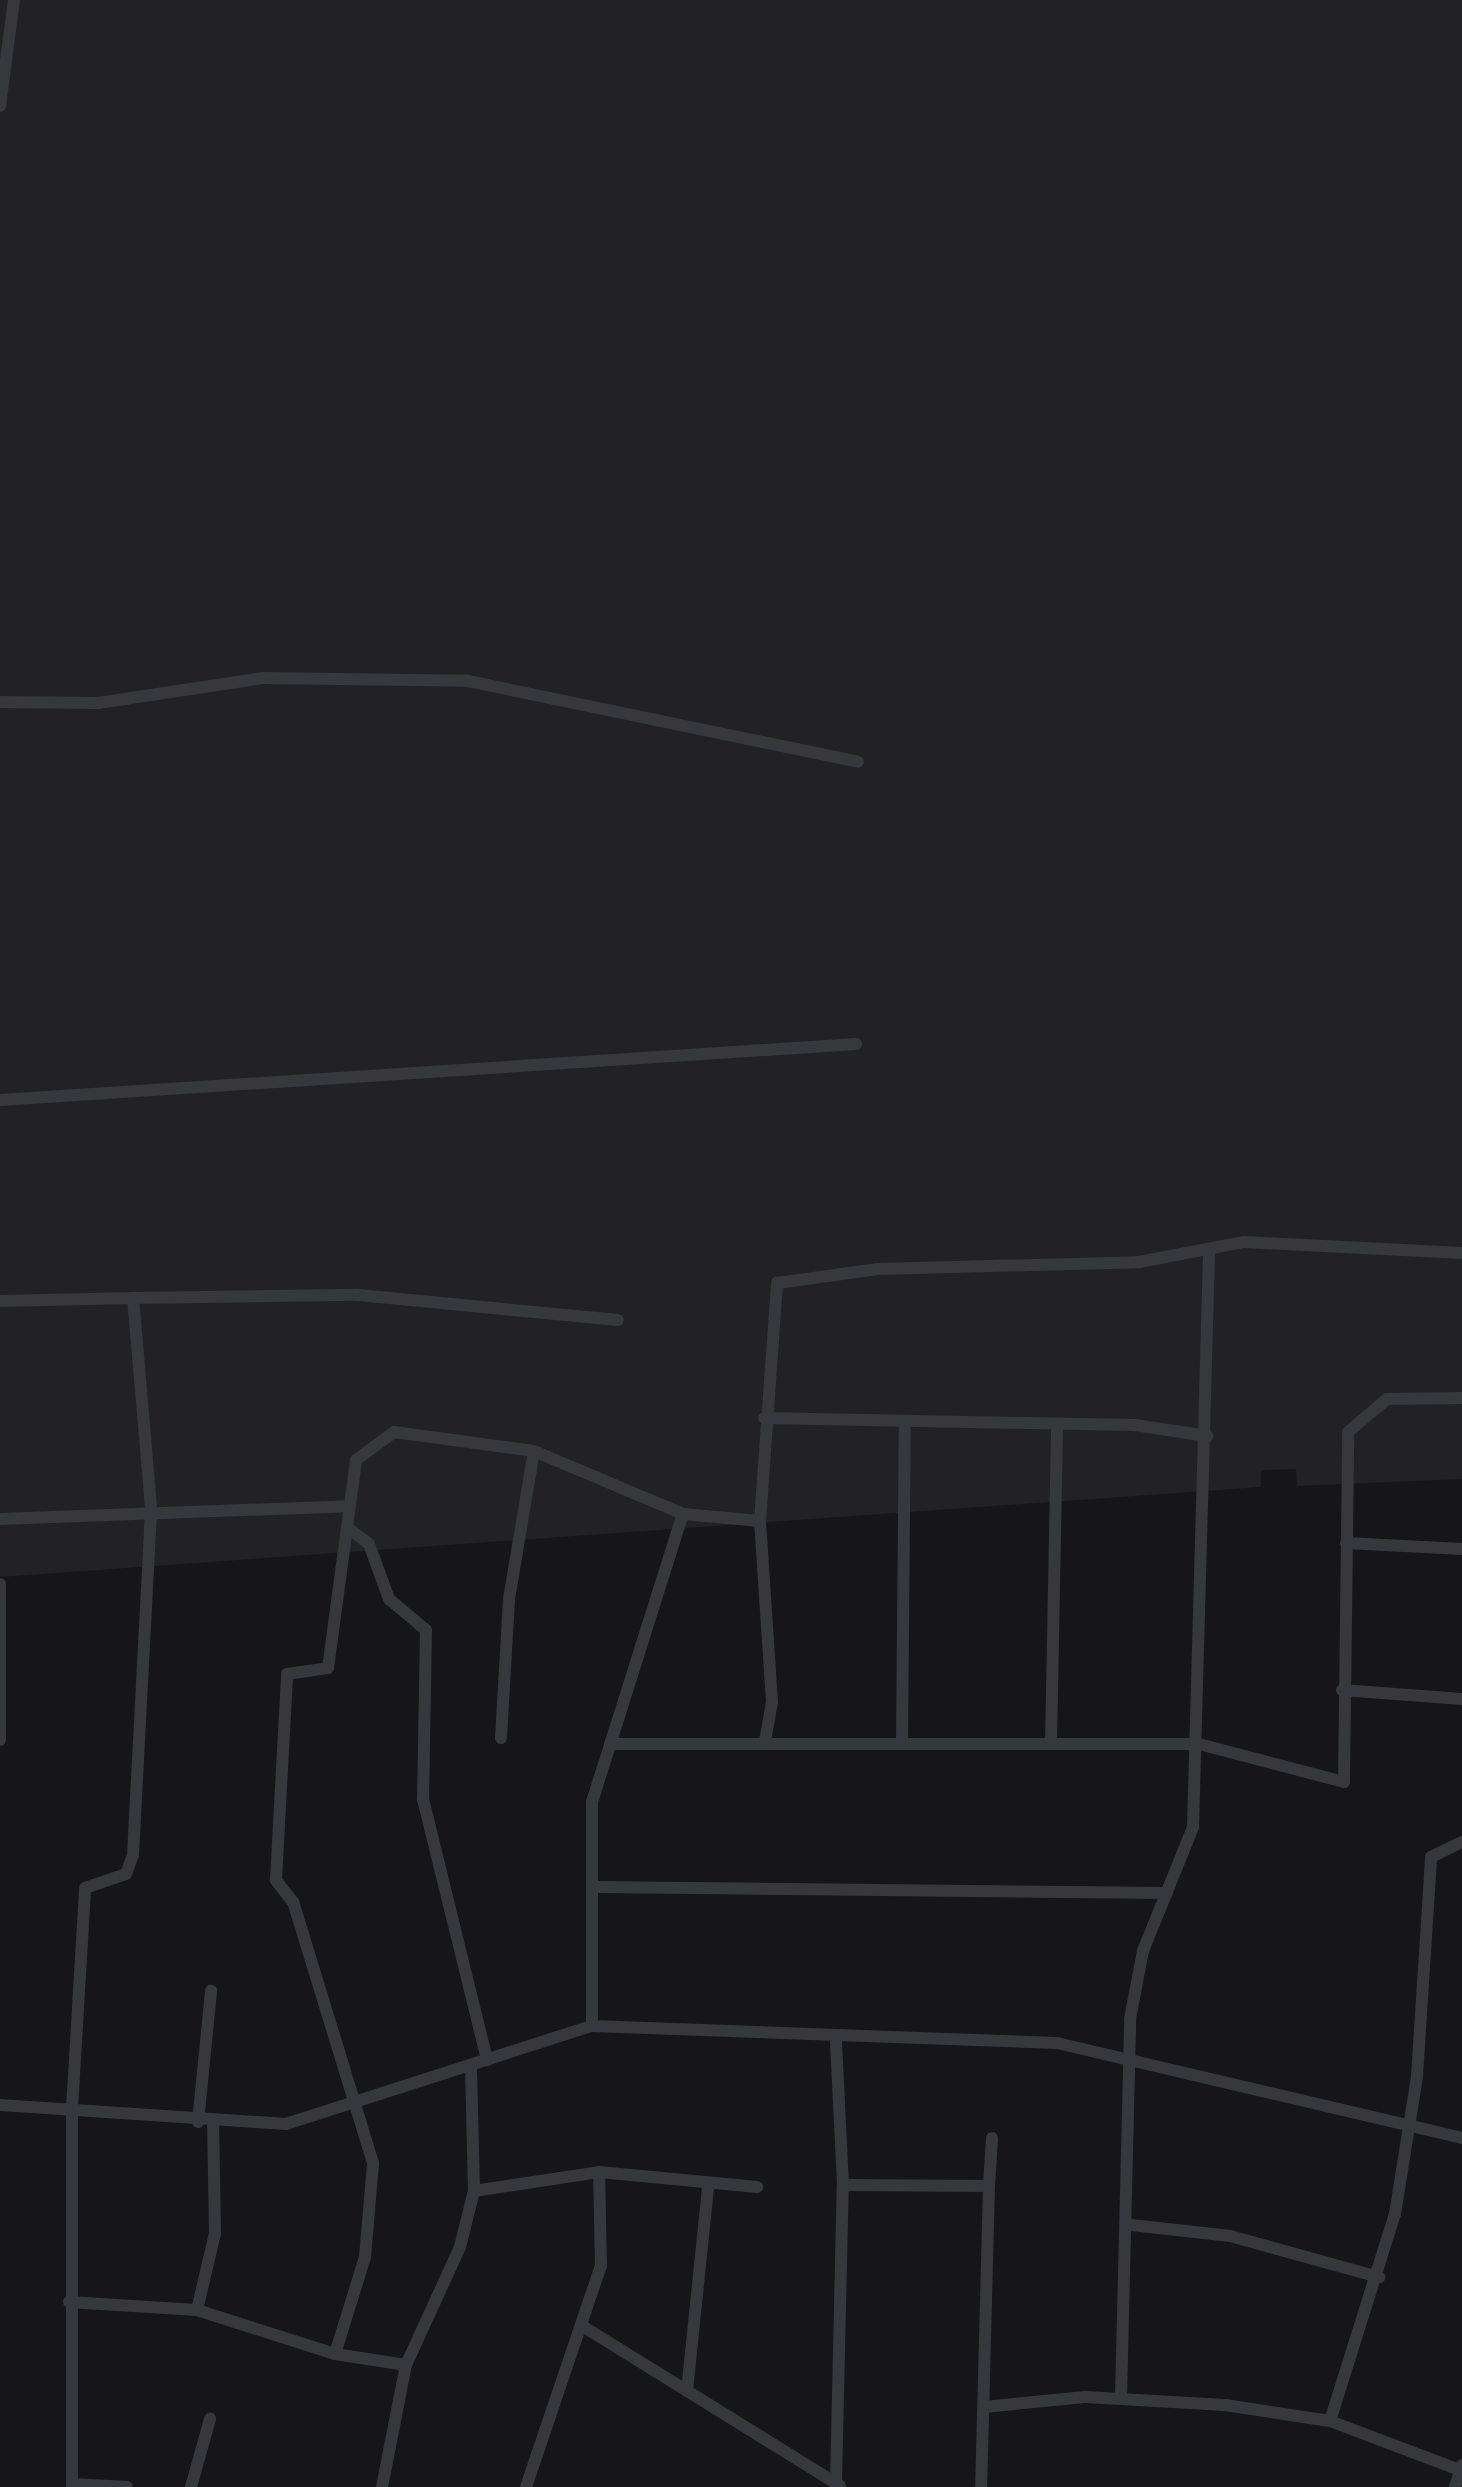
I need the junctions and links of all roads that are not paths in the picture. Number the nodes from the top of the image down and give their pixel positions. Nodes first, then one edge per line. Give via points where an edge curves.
1 (14, 0) edge
2 (0, 106) edge
3 (0, 702) edge
4 (858, 762) dead end
5 (856, 1044) dead end
6 (0, 1100) edge
7 (1209, 1253) junction
8 (1462, 1253) edge
9 (133, 1298) junction
10 (0, 1301) edge
11 (618, 1320) dead end
12 (1462, 1398) edge
13 (764, 1418) junction
14 (905, 1423) junction
15 (1057, 1424) junction
16 (1207, 1436) junction
17 (534, 1451) junction
18 (349, 1506) junction
19 (151, 1507) junction
20 (683, 1514) junction
21 (0, 1519) edge
22 (760, 1521) junction
23 (348, 1528) junction
24 (1346, 1543) junction
25 (1462, 1549) edge
26 (0, 1584) edge
27 (1342, 1690) junction
28 (1462, 1699) edge
29 (502, 1738) dead end
30 (0, 1740) edge
31 (765, 1742) junction
32 (902, 1742) junction
33 (1051, 1743) junction
34 (610, 1744) junction
35 (1200, 1744) junction
36 (1462, 1842) edge
37 (592, 1887) junction
38 (1167, 1892) junction
39 (211, 1991) dead end
40 (592, 2026) junction
41 (836, 2040) junction
42 (1129, 2056) junction
43 (488, 2060) junction
44 (471, 2066) junction
45 (349, 2103) junction
46 (0, 2105) edge
47 (72, 2110) junction
48 (206, 2122) junction
49 (1408, 2125) junction
50 (992, 2138) dead end
51 (1462, 2138) edge
52 (599, 2172) junction
53 (843, 2185) junction
54 (757, 2186) dead end
55 (989, 2186) junction
56 (708, 2188) junction
57 (474, 2191) junction
58 (1131, 2225) junction
59 (1378, 2276) junction
60 (69, 2302) junction
61 (198, 2310) junction
62 (584, 2328) junction
63 (335, 2354) junction
64 (406, 2365) junction
65 (687, 2391) junction
66 (1121, 2397) junction
67 (984, 2407) junction
68 (210, 2419) dead end
69 (1330, 2421) junction
70 (1461, 2468) edge
71 (72, 2485) edge
72 (839, 2485) edge
73 (127, 2487) edge
74 (191, 2487) edge
75 (382, 2487) edge
76 (526, 2487) edge
77 (981, 2487) edge
78 (1454, 2487) edge

1 - 2 street
3 - 4 street via 98,703 263,678 468,681
5 - 6 street
7 - 8 street via 1244,1242 1340,1241
7 - 13 street via 878,1269 777,1283
7 - 16 street
9 - 10 street
9 - 11 street via 358,1295
9 - 19 street
12 - 24 street via 1387,1399 1348,1432
13 - 14 street
13 - 22 street
14 - 15 street
14 - 32 street
15 - 16 street
15 - 33 street
16 - 35 street
17 - 18 street via 394,1432 356,1460
17 - 20 street
17 - 29 street via 509,1598
18 - 19 street
18 - 23 street
19 - 21 street
19 - 47 street via 132,1855 126,1874 85,1888
20 - 22 street
20 - 34 street
22 - 31 street via 772,1702
23 - 43 street via 370,1544 390,1599 426,1630 423,1799
23 - 45 street via 328,1668 287,1674 276,1880 292,1902
24 - 25 street
24 - 27 street
26 - 30 street
27 - 28 street
27 - 35 street via 1344,1782
31 - 32 street
31 - 34 street
32 - 33 street
33 - 35 street
34 - 37 street via 586,1842
35 - 38 street via 1193,1827
36 - 49 street via 1431,1858
37 - 38 street
37 - 40 street
38 - 42 street via 1143,1951
39 - 48 street
40 - 41 street
40 - 43 street
41 - 42 street via 1057,2042
41 - 53 street
42 - 49 street
42 - 58 street
43 - 44 street
44 - 45 street
44 - 57 street
45 - 48 street via 286,2124
45 - 63 street via 373,2162 365,2257
46 - 47 street
47 - 48 street
47 - 60 street
48 - 61 street via 215,2233
49 - 51 street
49 - 59 street
50 - 55 street
52 - 56 street
52 - 57 street
52 - 62 street via 601,2266
53 - 55 street
53 - 72 street
54 - 56 street
55 - 67 street
56 - 65 street
57 - 64 street via 460,2247
58 - 59 street via 1230,2236
58 - 66 street
59 - 69 street
60 - 61 street
60 - 71 street
61 - 63 street
62 - 65 street
62 - 76 street via 548,2408
63 - 64 street
64 - 75 street
65 - 72 street
66 - 67 street
66 - 69 street
67 - 77 street
68 - 74 street
69 - 70 street
70 - 78 street
71 - 73 street

